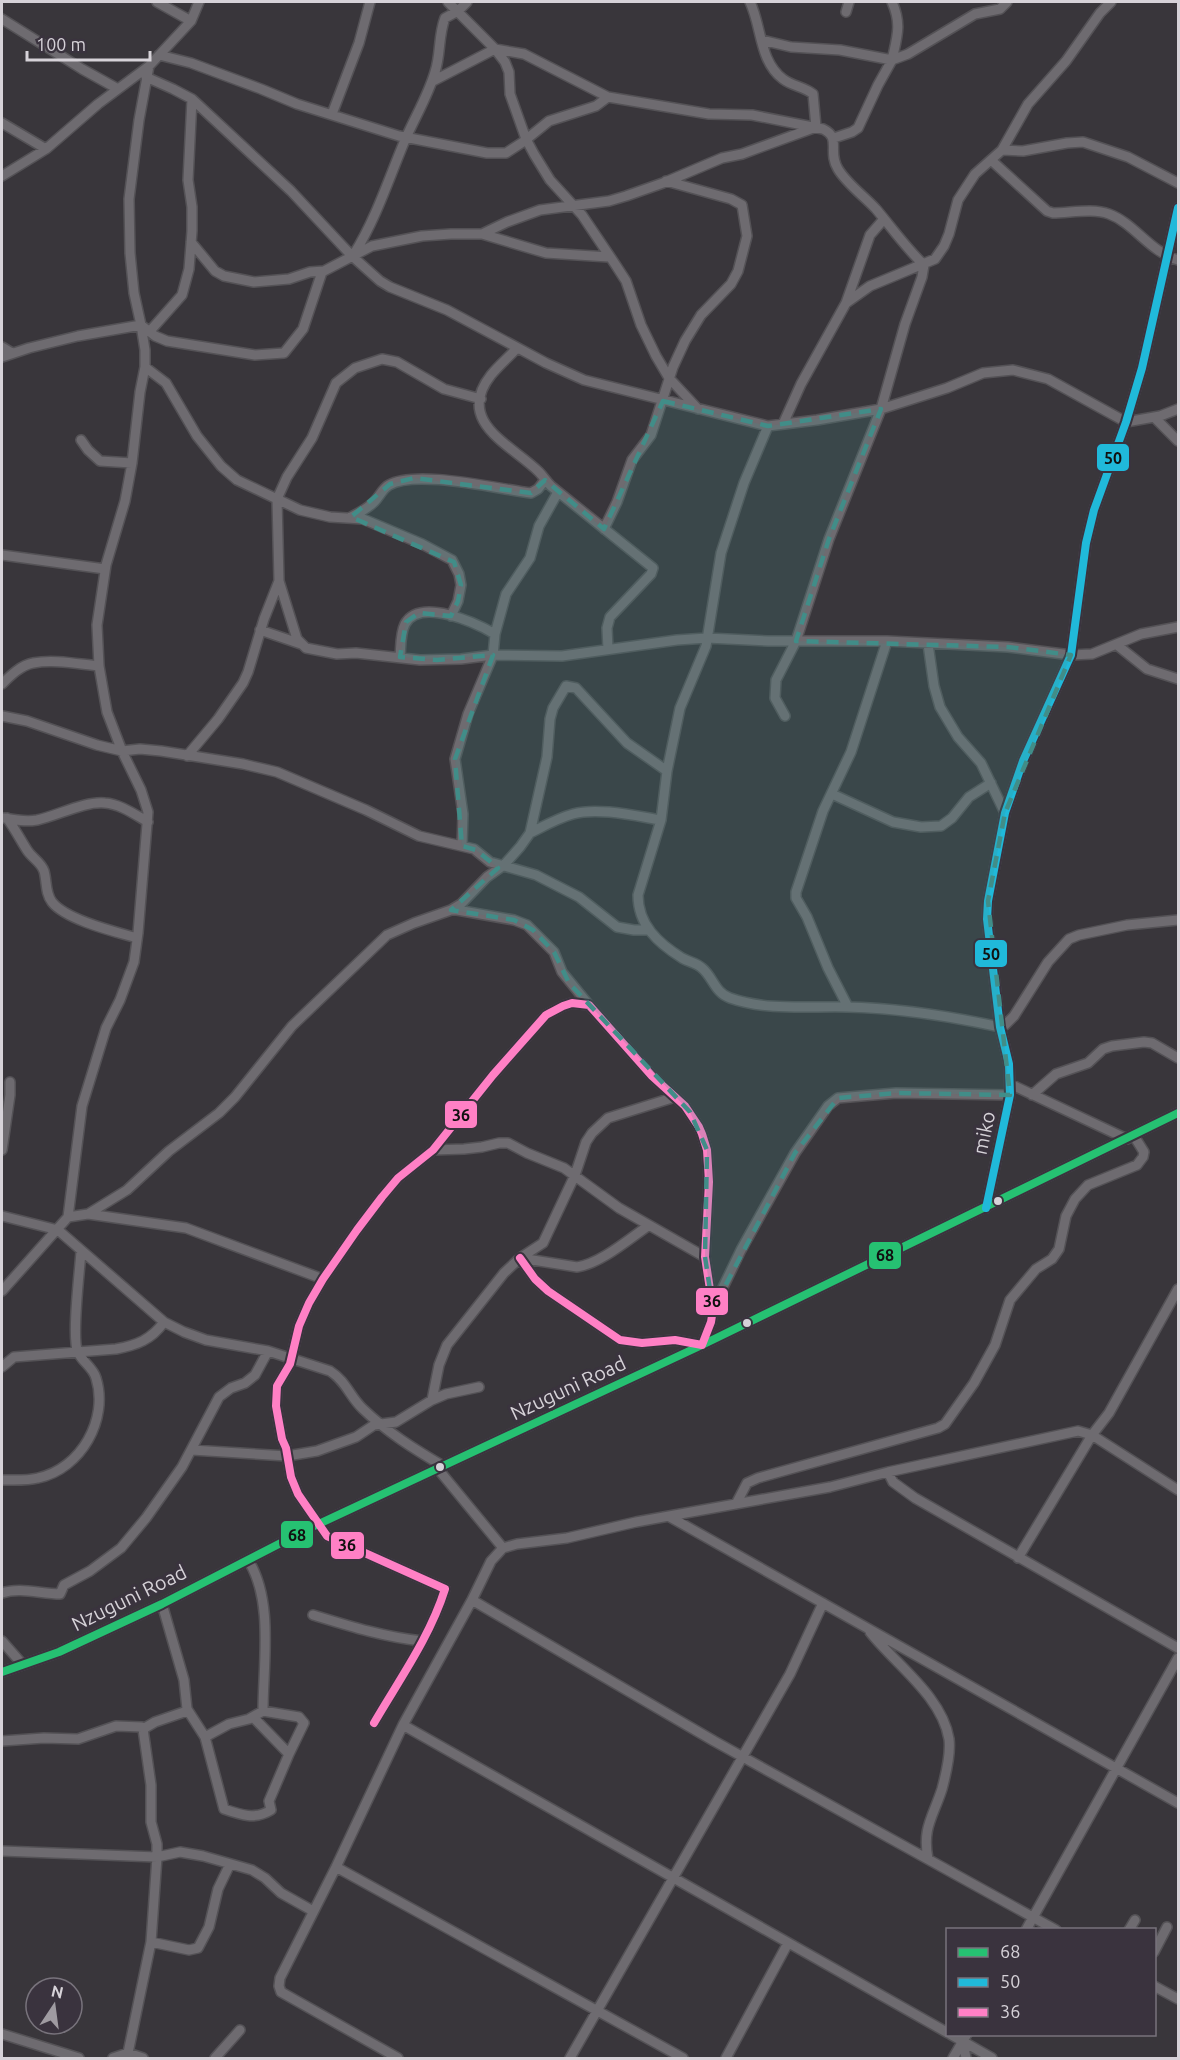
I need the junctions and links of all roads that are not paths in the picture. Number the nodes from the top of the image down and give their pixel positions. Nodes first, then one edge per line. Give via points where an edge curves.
1 (157, 2) edge
2 (200, 2) edge
3 (370, 2) edge
4 (448, 2) edge
5 (467, 2) edge
6 (750, 2) edge
7 (849, 2) edge
8 (892, 2) edge
9 (979, 2) edge
10 (1007, 2) edge
11 (1111, 2) edge
12 (458, 11) junction
13 (846, 12) dead end
14 (975, 14) junction
15 (2, 19) edge
16 (190, 21) junction
17 (762, 40) junction
18 (495, 49) junction
19 (159, 55) junction
20 (892, 60) junction
21 (149, 66) junction
22 (146, 77) junction
23 (433, 81) junction
24 (118, 89) junction
25 (608, 98) junction
26 (192, 99) junction
27 (332, 114) junction
28 (2, 123) edge
29 (816, 127) junction
30 (406, 138) junction
31 (834, 138) junction
32 (526, 139) junction
33 (46, 148) junction
34 (1002, 150) junction
35 (992, 160) junction
36 (2, 176) edge
37 (666, 181) junction
38 (1179, 183) edge
39 (573, 206) junction
40 (1179, 208) edge
41 (884, 219) junction
42 (482, 234) junction
43 (191, 242) junction
44 (352, 256) junction
45 (1166, 256) junction
46 (609, 257) junction
47 (1179, 260) edge
48 (924, 266) junction
49 (322, 272) junction
50 (846, 303) junction
51 (141, 325) junction
52 (150, 331) junction
53 (2, 347) edge
54 (517, 348) junction
55 (12, 353) junction
56 (2, 357) edge
57 (145, 367) junction
58 (669, 378) junction
59 (481, 399) junction
60 (663, 401) junction
61 (698, 409) junction
62 (881, 409) junction
63 (1179, 409) edge
64 (1154, 417) junction
65 (1126, 422) junction
66 (783, 424) junction
67 (768, 426) junction
68 (81, 440) dead end
69 (1179, 441) edge
70 (132, 463) junction
71 (545, 480) junction
72 (558, 492) junction
73 (277, 499) junction
74 (351, 517) junction
75 (604, 529) junction
76 (2, 555) edge
77 (105, 569) junction
78 (279, 581) junction
79 (451, 616) junction
80 (1179, 627) edge
81 (260, 630) junction
82 (495, 634) junction
83 (707, 638) junction
84 (796, 640) junction
85 (887, 641) junction
86 (301, 644) junction
87 (928, 644) junction
88 (1117, 645) junction
89 (608, 649) junction
90 (1071, 655) junction
91 (493, 656) junction
92 (400, 657) junction
93 (99, 666) junction
94 (1179, 679) edge
95 (2, 684) edge
96 (2, 716) edge
97 (785, 716) dead end
98 (122, 751) junction
99 (187, 756) junction
100 (667, 771) junction
101 (991, 783) junction
102 (832, 794) junction
103 (1005, 813) junction
104 (4, 818) edge
105 (662, 820) junction
106 (148, 822) junction
107 (530, 833) junction
108 (462, 846) junction
109 (504, 865) junction
110 (451, 910) junction
111 (1179, 920) edge
112 (648, 930) junction
113 (137, 938) junction
114 (590, 1005) junction
115 (848, 1007) junction
116 (1000, 1027) junction
117 (1179, 1058) edge
118 (10, 1082) dead end
119 (1010, 1084) junction
120 (1010, 1095) junction
121 (1032, 1095) junction
122 (675, 1097) junction
123 (1179, 1113) edge
124 (1131, 1137) junction
125 (2, 1150) edge
126 (433, 1150) junction
127 (575, 1175) junction
128 (986, 1208) junction
129 (88, 1214) junction
130 (2, 1216) edge
131 (68, 1217) junction
132 (648, 1226) junction
133 (58, 1230) junction
134 (81, 1251) junction
135 (705, 1257) junction
136 (520, 1258) junction
137 (323, 1279) junction
138 (1179, 1289) edge
139 (2, 1291) edge
140 (1175, 1303) edge
141 (713, 1308) junction
142 (164, 1322) junction
143 (702, 1345) junction
144 (268, 1351) junction
145 (77, 1352) junction
146 (292, 1358) junction
147 (2, 1367) edge
148 (479, 1387) dead end
149 (432, 1400) junction
150 (380, 1424) junction
151 (1092, 1435) junction
152 (192, 1450) junction
153 (287, 1456) junction
154 (441, 1467) junction
155 (888, 1472) junction
156 (2, 1480) edge
157 (1179, 1490) edge
158 (736, 1504) junction
159 (670, 1517) junction
160 (320, 1524) junction
161 (503, 1548) junction
162 (1018, 1558) junction
163 (248, 1560) junction
164 (2, 1593) edge
165 (472, 1600) junction
166 (823, 1603) junction
167 (162, 1604) junction
168 (313, 1615) dead end
169 (866, 1628) junction
170 (2, 1641) edge
171 (422, 1641) junction
172 (1179, 1648) edge
173 (1179, 1658) edge
174 (23, 1665) junction
175 (2, 1672) edge
176 (187, 1711) junction
177 (263, 1711) junction
178 (253, 1717) junction
179 (374, 1723) dead end
180 (403, 1725) junction
181 (143, 1729) junction
182 (206, 1737) junction
183 (2, 1741) edge
184 (289, 1754) junction
185 (743, 1757) junction
186 (1116, 1768) junction
187 (1179, 1803) edge
188 (2, 1851) edge
189 (157, 1857) junction
190 (928, 1859) junction
191 (230, 1864) junction
192 (336, 1867) junction
193 (673, 1878) junction
194 (313, 1911) junction
195 (1033, 1917) junction
196 (1135, 1920) dead end
197 (1167, 1927) dead end
198 (1027, 1928) edge
199 (1054, 1928) edge
200 (1130, 1928) edge
201 (151, 1942) junction
202 (788, 1943) junction
203 (1156, 1950) edge
204 (1156, 1987) edge
205 (1179, 1999) edge
206 (597, 2011) junction
207 (240, 2030) dead end
208 (946, 2032) edge
209 (2, 2034) edge
210 (965, 2038) edge
211 (128, 2053) junction
212 (79, 2058) edge
213 (113, 2058) edge
214 (143, 2058) edge
215 (215, 2058) edge
216 (398, 2058) edge
217 (570, 2058) edge
218 (683, 2058) edge
219 (726, 2058) edge
220 (953, 2058) edge
221 (966, 2058) edge
222 (992, 2058) edge

1 - 16 street
2 - 16 street
3 - 27 street
4 - 12 street
5 - 12 street
6 - 17 street
7 - 13 street
8 - 20 street via 899,26
9 - 14 street
10 - 14 street via 1000,9
11 - 34 street via 1028,104
12 - 18 street
12 - 23 street via 444,21
14 - 20 street
15 - 24 street
16 - 19 street
17 - 20 street
17 - 29 street via 776,73 813,94
18 - 23 street
18 - 25 street via 524,54
18 - 32 street via 509,72 510,94
19 - 21 street
19 - 27 street
20 - 31 street via 858,128
21 - 22 street
21 - 24 street
22 - 26 street
22 - 51 street via 129,199 130,253
23 - 30 street
24 - 33 street
25 - 29 street via 709,114 752,115
25 - 32 street via 596,106 549,121
26 - 43 street
26 - 44 street via 291,191
27 - 30 street
28 - 33 street
29 - 31 street via 830,132
29 - 37 street
30 - 32 street via 497,154 510,151
30 - 44 street via 366,235
31 - 41 street via 832,157 839,172
32 - 39 street via 550,180
33 - 36 street
34 - 35 street
34 - 38 street via 1023,151 1083,142 1128,157
35 - 45 street via 1047,211 1112,214
35 - 48 street via 969,182 958,200 944,246 935,260
37 - 39 street via 609,201
37 - 58 street via 738,202 743,207 747,229 735,278 696,322
39 - 42 street via 540,210
39 - 46 street
40 - 45 street, miko
41 - 48 street
41 - 50 street via 870,235
42 - 44 street via 397,241 372,246
42 - 46 street via 546,253
43 - 49 street via 215,271 235,279 254,282
43 - 52 street via 182,295
44 - 49 street
44 - 54 street via 390,287 447,310
45 - 47 street
45 - 65 street, miko
46 - 58 street via 626,281 645,334
48 - 50 street via 892,275
48 - 62 street
49 - 52 street via 303,329 284,353 255,355 185,344 167,341
50 - 66 street
51 - 52 street
51 - 55 street
51 - 57 street
53 - 55 street
54 - 59 street via 491,375
54 - 60 street via 584,380
55 - 56 street
57 - 70 street
57 - 73 street via 169,387 197,436 221,466 245,484
58 - 60 street
58 - 61 street
59 - 71 street via 481,416 488,428
59 - 73 street via 444,389 386,359 355,368 336,383 312,438 286,477
60 - 61 street
60 - 75 street via 651,435 632,460
61 - 67 street
62 - 65 street via 1004,369 1048,379
62 - 66 street
62 - 84 street
63 - 64 street
64 - 65 street
64 - 69 street
65 - 90 street, miko via 1086,543
66 - 67 street
67 - 83 street via 721,553
68 - 70 street via 99,461
70 - 77 street
71 - 72 street
71 - 74 street via 531,493 402,480 390,484 374,502
72 - 75 street
72 - 82 street via 539,526 530,558 506,594
73 - 74 street via 311,514
73 - 78 street
74 - 79 street via 452,560 461,585
75 - 89 street via 653,570 610,617
76 - 77 street
77 - 93 street via 97,625
78 - 81 street
78 - 86 street
79 - 82 street
79 - 92 street via 425,611 411,617 404,627
80 - 88 street via 1141,634
81 - 86 street
81 - 99 street via 243,683
82 - 91 street
83 - 84 street
83 - 89 street
83 - 100 street via 680,708
84 - 85 street
84 - 97 street via 780,669 774,693
85 - 87 street
85 - 102 street via 851,752
86 - 92 street via 316,651
87 - 90 street via 1008,647
87 - 101 street via 940,707
88 - 90 street via 1092,654
88 - 94 street via 1147,669
89 - 91 street via 562,656
90 - 103 street, miko via 1023,760
91 - 92 street via 437,660
91 - 108 street via 468,714 455,759
93 - 95 street via 32,663
93 - 98 street via 107,712
96 - 98 street
98 - 99 street via 140,748
98 - 106 street via 141,790
99 - 108 street via 277,772 419,836
100 - 105 street
100 - 107 street via 627,742 576,688 566,686 550,719 547,757
101 - 102 street via 969,797 941,826 893,822
101 - 103 street
102 - 115 street via 817,827 796,898
103 - 116 street, miko via 987,919
104 - 106 street via 37,820 104,803 117,805
104 - 113 street via 42,867 53,904 98,927
105 - 107 street via 580,813
105 - 112 street via 638,895 638,907
106 - 113 street
107 - 109 street
108 - 109 street via 476,850 490,862
109 - 110 street
109 - 112 street via 566,889 617,927
110 - 114 street via 524,923 554,952 562,972
110 - 129 street via 387,935 292,1026 219,1113 127,1190
111 - 116 street via 1127,925 1069,939 1048,962 1014,1016
112 - 115 street via 682,958 702,968 720,992 731,998 772,1005
113 - 131 street via 134,962 106,1028 82,1106
114 - 122 street
114 - 126 street via 563,1005 546,1015
115 - 116 street via 920,1011
116 - 119 street, miko via 1007,1048
117 - 121 street via 1152,1043 1112,1046 1088,1063 1056,1074
118 - 125 street
119 - 120 street, miko
119 - 121 street
120 - 128 street, miko
120 - 141 street via 942,1092 838,1098 795,1153
121 - 124 street
122 - 127 street via 602,1122 588,1138
122 - 135 street via 699,1127 707,1150
123 - 124 street, Nzuguni Road
124 - 128 street, Nzuguni Road
124 - 158 street via 1144,1152 1140,1162 1082,1190 1066,1216 1059,1249 1010,1300 995,1345 945,1424 758,1478 747,1483
126 - 127 street via 505,1143
126 - 137 street via 398,1178
127 - 132 street
127 - 136 street via 543,1242
128 - 143 street, Nzuguni Road
129 - 131 street
129 - 137 street via 186,1228
130 - 133 street
131 - 133 street
132 - 135 street
132 - 136 street via 585,1266
133 - 134 street
133 - 139 street
134 - 142 street
134 - 145 street
135 - 141 street
136 - 143 street via 548,1291 620,1340 675,1340
136 - 149 street via 447,1345
137 - 146 street via 299,1326
138 - 140 street
140 - 151 street
141 - 143 street
142 - 144 street via 207,1340
142 - 145 street via 142,1342
143 - 154 street, Nzuguni Road
144 - 146 street
144 - 152 street via 255,1375 219,1397
145 - 147 street via 14,1356
145 - 156 street via 93,1371 99,1392 97,1423 90,1438 55,1472 38,1479
146 - 150 street via 339,1376 361,1408
146 - 153 street via 276,1396
148 - 149 street
149 - 150 street via 396,1422
150 - 153 street via 329,1447
150 - 154 street
151 - 155 street via 1073,1431
151 - 157 street
151 - 162 street
152 - 153 street
152 - 164 street via 122,1548 64,1585 60,1594
153 - 160 street via 294,1487
154 - 160 street, Nzuguni Road
154 - 161 street
155 - 158 street
155 - 162 street via 894,1482 915,1498
158 - 159 street
159 - 161 street
159 - 166 street
160 - 163 street, Nzuguni Road
160 - 171 street via 327,1536 445,1589
161 - 165 street via 491,1561
162 - 172 street
163 - 167 street, Nzuguni Road
163 - 177 street via 263,1603
165 - 180 street
165 - 185 street
166 - 169 street
166 - 185 street via 790,1674
167 - 174 street, Nzuguni Road
167 - 176 street via 184,1680
168 - 171 street via 365,1631
169 - 186 street
169 - 190 street via 926,1692 949,1738 944,1783 926,1832
170 - 174 street
171 - 179 street
173 - 186 street
174 - 175 street, Nzuguni Road
176 - 181 street
176 - 182 street
177 - 178 street
177 - 184 street via 299,1717 304,1723
178 - 182 street
178 - 184 street
180 - 192 street
180 - 193 street
181 - 183 street via 116,1726 78,1739
181 - 189 street
182 - 184 street via 224,1809 243,1816 262,1816 271,1810 269,1801
185 - 190 street
185 - 193 street
186 - 187 street
186 - 195 street
188 - 189 street
189 - 191 street via 180,1852
189 - 201 street
190 - 195 street
191 - 194 street via 252,1870
191 - 201 street via 198,1948 189,1950
192 - 194 street
192 - 206 street
193 - 202 street
193 - 206 street
194 - 216 street via 280,1978 281,1992
195 - 198 street
195 - 199 street
196 - 200 street
197 - 203 street
201 - 211 street
202 - 208 street
202 - 219 street
204 - 205 street
206 - 217 street
206 - 218 street
207 - 215 street
209 - 212 street
210 - 220 street
210 - 221 street
210 - 222 street
211 - 213 street
211 - 214 street

